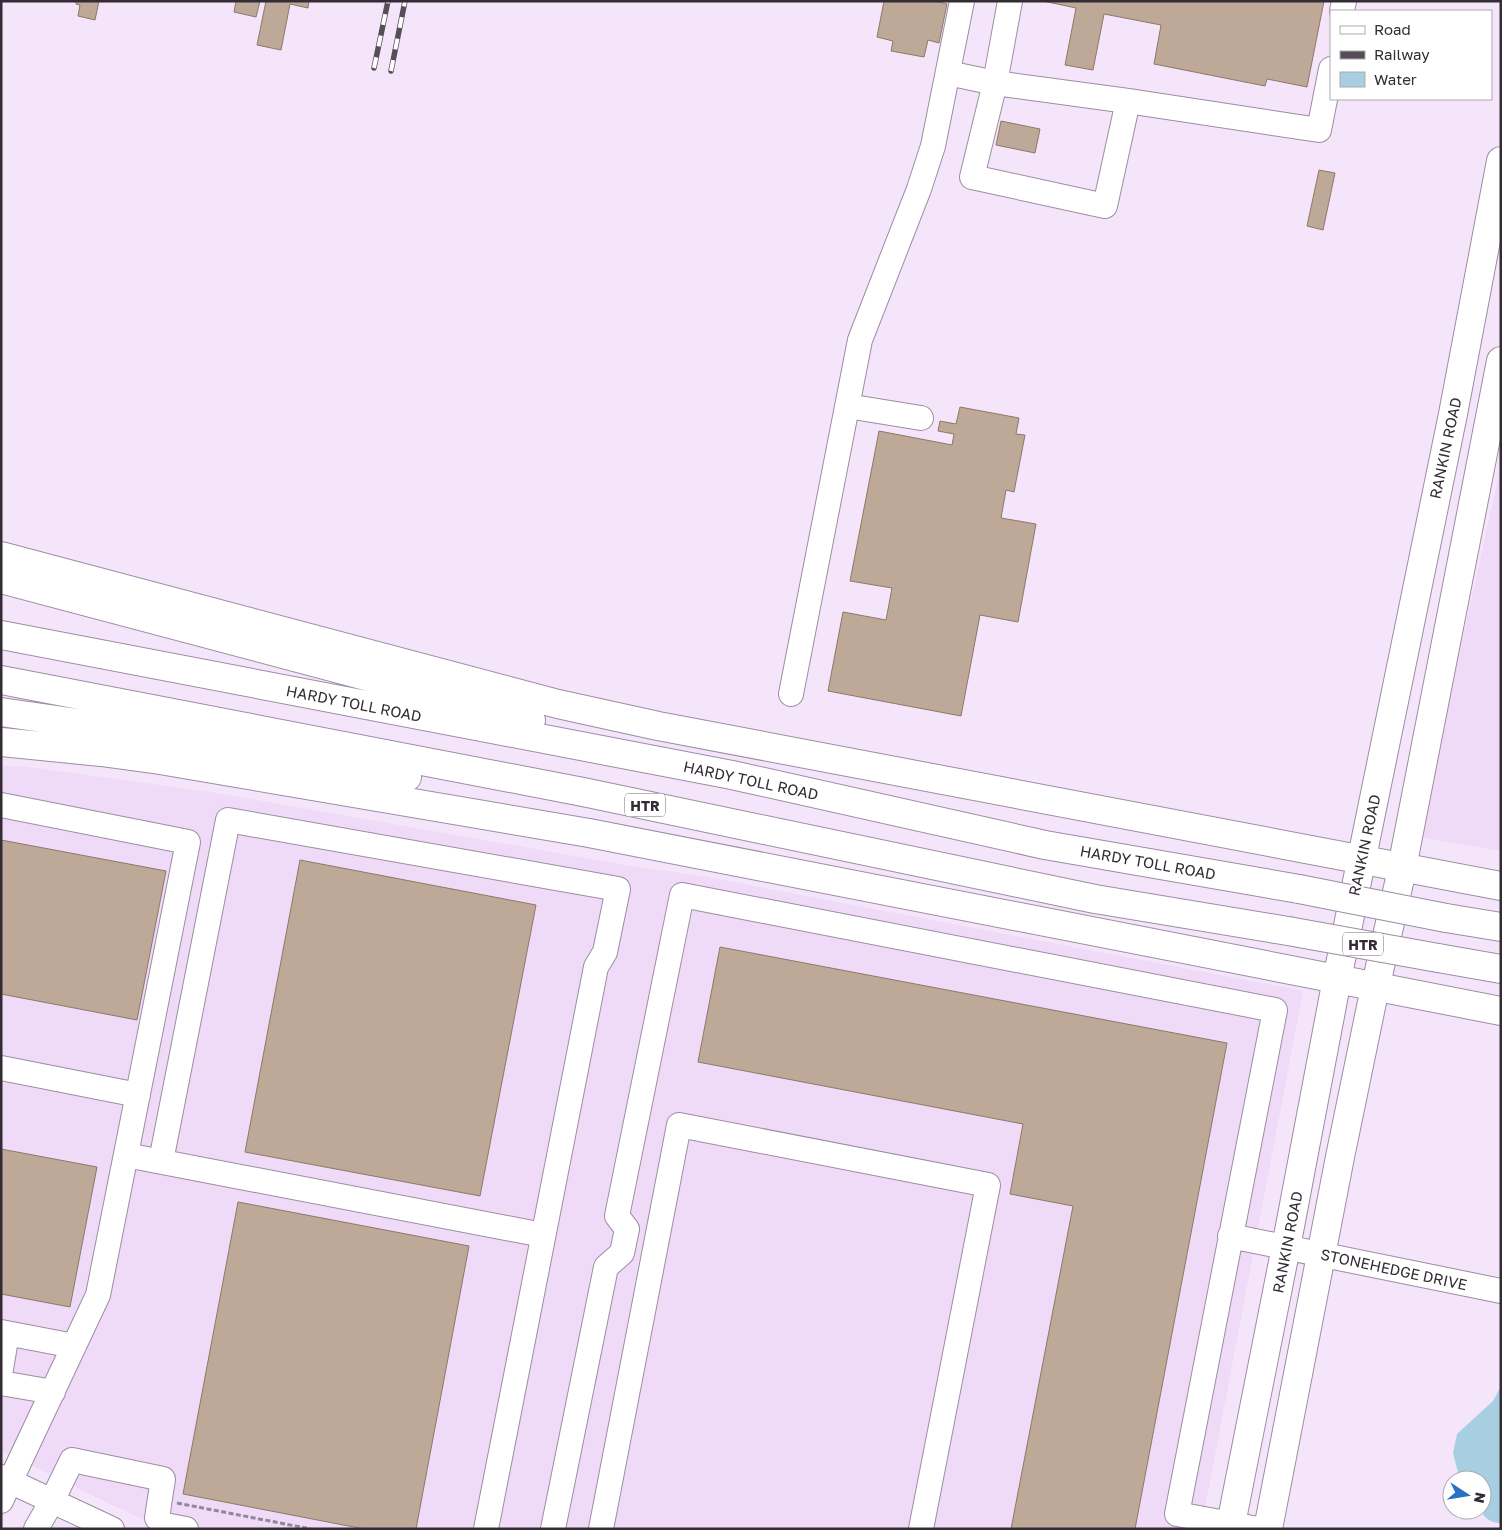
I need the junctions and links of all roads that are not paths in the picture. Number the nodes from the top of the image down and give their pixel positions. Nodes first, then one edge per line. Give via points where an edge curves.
1 (962, 1) edge
2 (1010, 1) edge
3 (948, 73) junction
4 (1330, 74) edge
5 (995, 83) junction
6 (1128, 100) junction
7 (1501, 161) edge
8 (1501, 361) edge
9 (847, 406) junction
10 (1453, 414) junction
11 (921, 418) dead end
12 (1495, 422) edge
13 (1, 556) edge
14 (1, 579) edge
15 (1, 635) edge
16 (1, 680) edge
17 (791, 694) dead end
18 (1, 712) edge
19 (1, 742) edge
20 (732, 776) junction
21 (583, 792) junction
22 (1, 806) edge
23 (1362, 860) junction
24 (1402, 867) junction
25 (1501, 886) edge
26 (1501, 927) edge
27 (1501, 969) edge
28 (1337, 979) junction
29 (1376, 986) junction
30 (1501, 1011) edge
31 (1, 1068) edge
32 (138, 1095) junction
33 (126, 1154) junction
34 (160, 1161) junction
35 (543, 1235) junction
36 (1230, 1236) junction
37 (1286, 1247) junction
38 (1323, 1254) junction
39 (1501, 1291) edge
40 (4, 1333) edge
41 (74, 1346) junction
42 (1, 1369) edge
43 (1, 1383) edge
44 (52, 1392) junction
45 (5, 1486) edge
46 (52, 1501) junction
47 (1175, 1521) edge
48 (1231, 1526) edge
49 (36, 1529) edge
50 (112, 1529) edge
51 (186, 1529) edge
52 (486, 1529) edge
53 (554, 1529) edge
54 (601, 1529) edge
55 (921, 1529) edge
56 (1258, 1529) edge
57 (1268, 1529) edge

1 - 3 street
2 - 5 street
3 - 5 street
3 - 9 street via 933,146 860,340
4 - 6 street via 1319,130
5 - 6 street
5 - 6 street via 972,177 1105,206
7 - 10 main road, RANKIN ROAD
8 - 12 main road
9 - 11 street
9 - 17 street
10 - 12 main road
10 - 23 main road, RANKIN ROAD
12 - 24 main road
13 - 23 main road via 549,702 649,724
14 - 20 main road
15 - 20 main road, HARDY TOLL ROAD
16 - 21 main road, HTR
18 - 21 main road via 182,738 412,778
19 - 28 main road via 160,760 579,831
20 - 26 main road, HARDY TOLL ROAD, bridge via 1045,845
21 - 27 main road, HTR, bridge via 1096,899
22 - 32 street via 188,842
23 - 24 main road
23 - 28 main road, RANKIN ROAD
24 - 25 main road
24 - 29 main road
28 - 29 main road
28 - 37 main road, RANKIN ROAD
29 - 30 main road
29 - 38 main road
31 - 32 street
32 - 33 street
33 - 34 street
33 - 41 street via 98,1295
34 - 35 street
34 - 35 street via 228,820 618,889 605,952 596,966
35 - 52 street
36 - 37 street, STONEHEDGE DRIVE
36 - 47 street
36 - 53 street via 1275,1010 682,895 617,1216 626,1229 622,1253 606,1267
37 - 38 street, STONEHEDGE DRIVE
37 - 48 main road, RANKIN ROAD
38 - 39 street, STONEHEDGE DRIVE
38 - 57 main road
40 - 41 street
40 - 42 street
41 - 44 street
43 - 44 street
44 - 45 street
45 - 46 street
46 - 49 street
46 - 50 street
46 - 51 street via 72,1460 163,1479 157,1518 165,1525
47 - 48 street
48 - 56 street
54 - 55 street via 679,1125 988,1185

